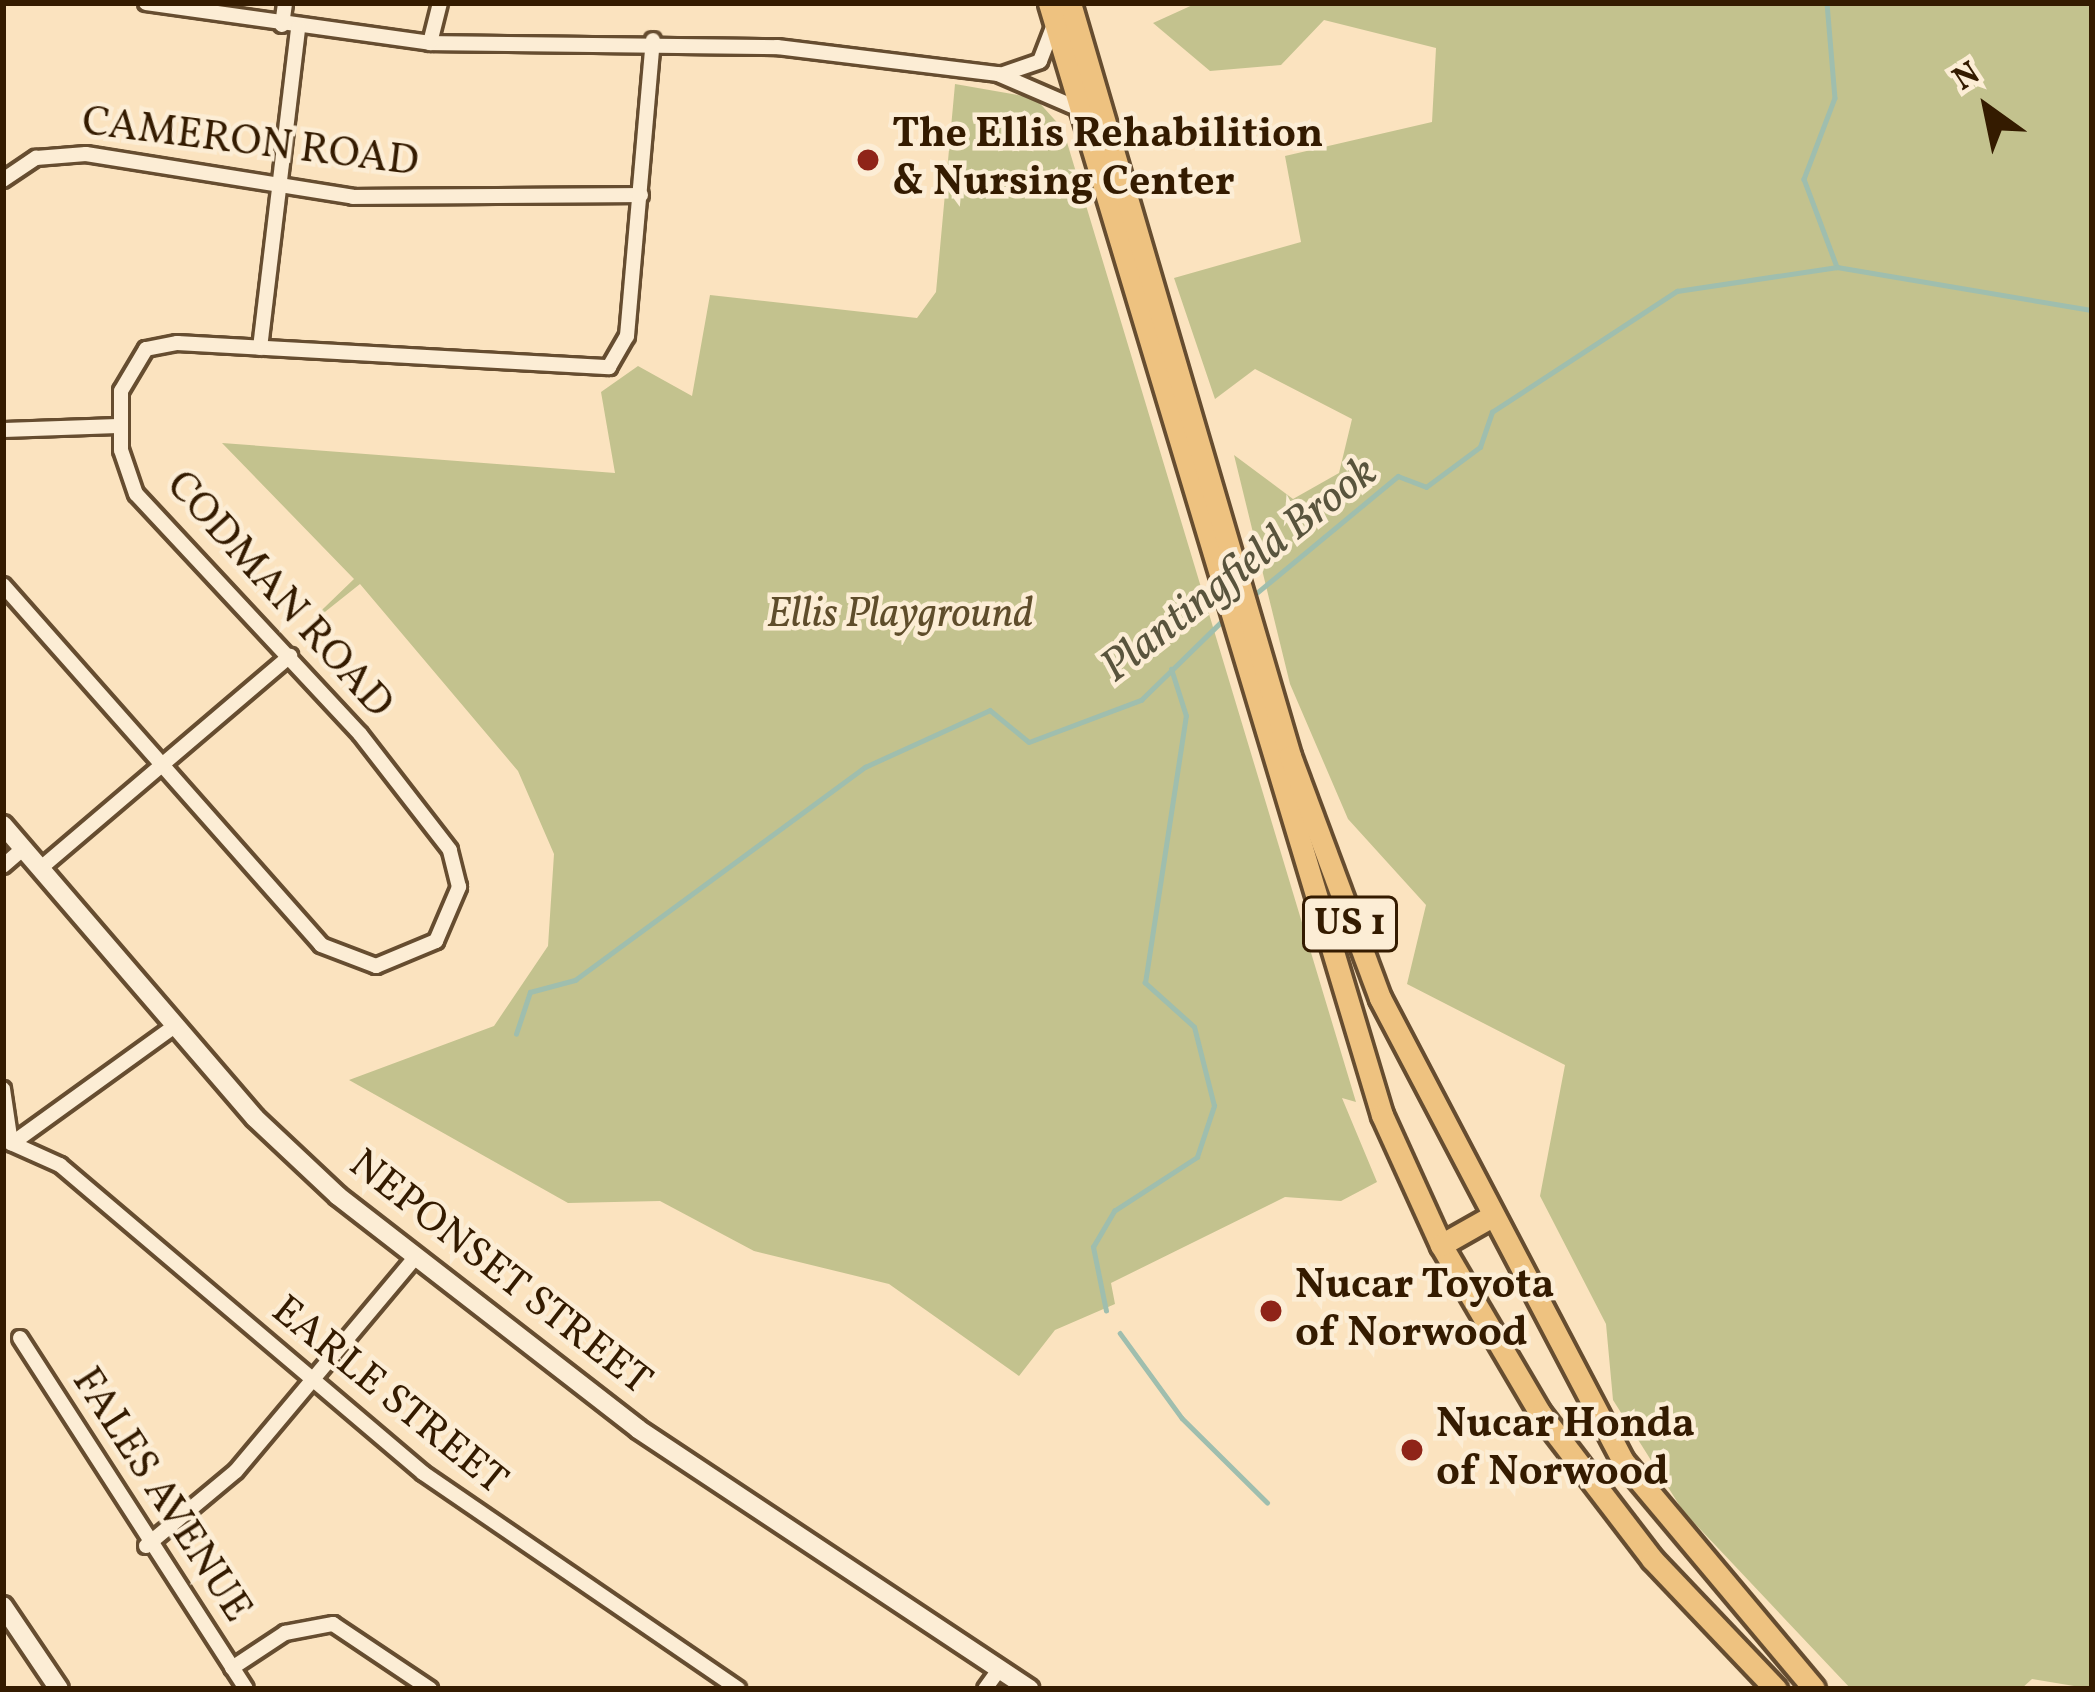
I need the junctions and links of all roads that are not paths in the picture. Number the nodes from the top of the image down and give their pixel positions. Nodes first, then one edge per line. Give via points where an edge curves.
1 (146, 3) edge
2 (285, 3) edge
3 (440, 3) edge
4 (1070, 3) edge
5 (1052, 13) edge
6 (290, 27) junction
7 (652, 40) junction
8 (430, 43) junction
9 (998, 74) junction
10 (1079, 109) junction
11 (3, 180) edge
12 (282, 188) junction
13 (641, 195) junction
14 (260, 348) junction
15 (118, 426) junction
16 (3, 430) edge
17 (3, 586) edge
18 (1230, 590) junction
19 (1239, 621) junction
20 (290, 656) junction
21 (169, 762) junction
22 (3, 825) edge
23 (24, 848) junction
24 (3, 866) edge
25 (42, 867) junction
26 (175, 1026) junction
27 (3, 1089) edge
28 (7, 1144) edge
29 (1487, 1219) junction
30 (1441, 1245) junction
31 (414, 1259) junction
32 (20, 1338) dead end
33 (312, 1382) junction
34 (146, 1546) junction
35 (3, 1606) edge
36 (1000, 1667) junction
37 (232, 1668) junction
38 (58, 1689) edge
39 (246, 1689) edge
40 (430, 1689) edge
41 (738, 1689) edge
42 (985, 1689) edge
43 (1030, 1689) edge
44 (1776, 1689) edge
45 (1814, 1689) edge

1 - 6 street
2 - 6 street
3 - 8 street
4 - 18 main road, US 1
5 - 9 street via 1040,61
5 - 10 main road, US 1
6 - 8 street
6 - 12 street
7 - 8 street
7 - 9 street
7 - 13 street
9 - 10 street
10 - 18 main road, US 1
11 - 12 street, CAMERON ROAD via 37,158 86,154
12 - 13 street, CAMERON ROAD
12 - 14 street
13 - 14 street via 627,335 621,356 596,372
14 - 15 street via 146,350 121,391
15 - 16 street
15 - 20 street, CODMAN ROAD via 136,494
17 - 21 street
18 - 19 main road, US 1
19 - 29 main road, US 1 via 1345,914
19 - 30 main road, US 1 via 1353,1041
20 - 21 street
20 - 21 street, CODMAN ROAD via 450,850 459,886 436,941 399,962 340,958
21 - 25 street
22 - 23 street, NEPONSET STREET
23 - 24 street
23 - 25 street, NEPONSET STREET
25 - 26 street, NEPONSET STREET
26 - 28 street
26 - 31 street, NEPONSET STREET via 278,1139
27 - 28 street
28 - 33 street, EARLE STREET via 60,1165
29 - 30 main road
29 - 45 main road, US 1 via 1661,1517
30 - 44 main road, US 1 via 1595,1488
31 - 33 street
31 - 36 street, NEPONSET STREET via 638,1430
32 - 34 street, FALES AVENUE
33 - 34 street via 236,1471
33 - 41 street, EARLE STREET via 495,1525
34 - 37 street, FALES AVENUE
35 - 38 street
36 - 42 street
36 - 43 street, NEPONSET STREET
37 - 39 street, FALES AVENUE
37 - 40 street via 285,1634 333,1624

